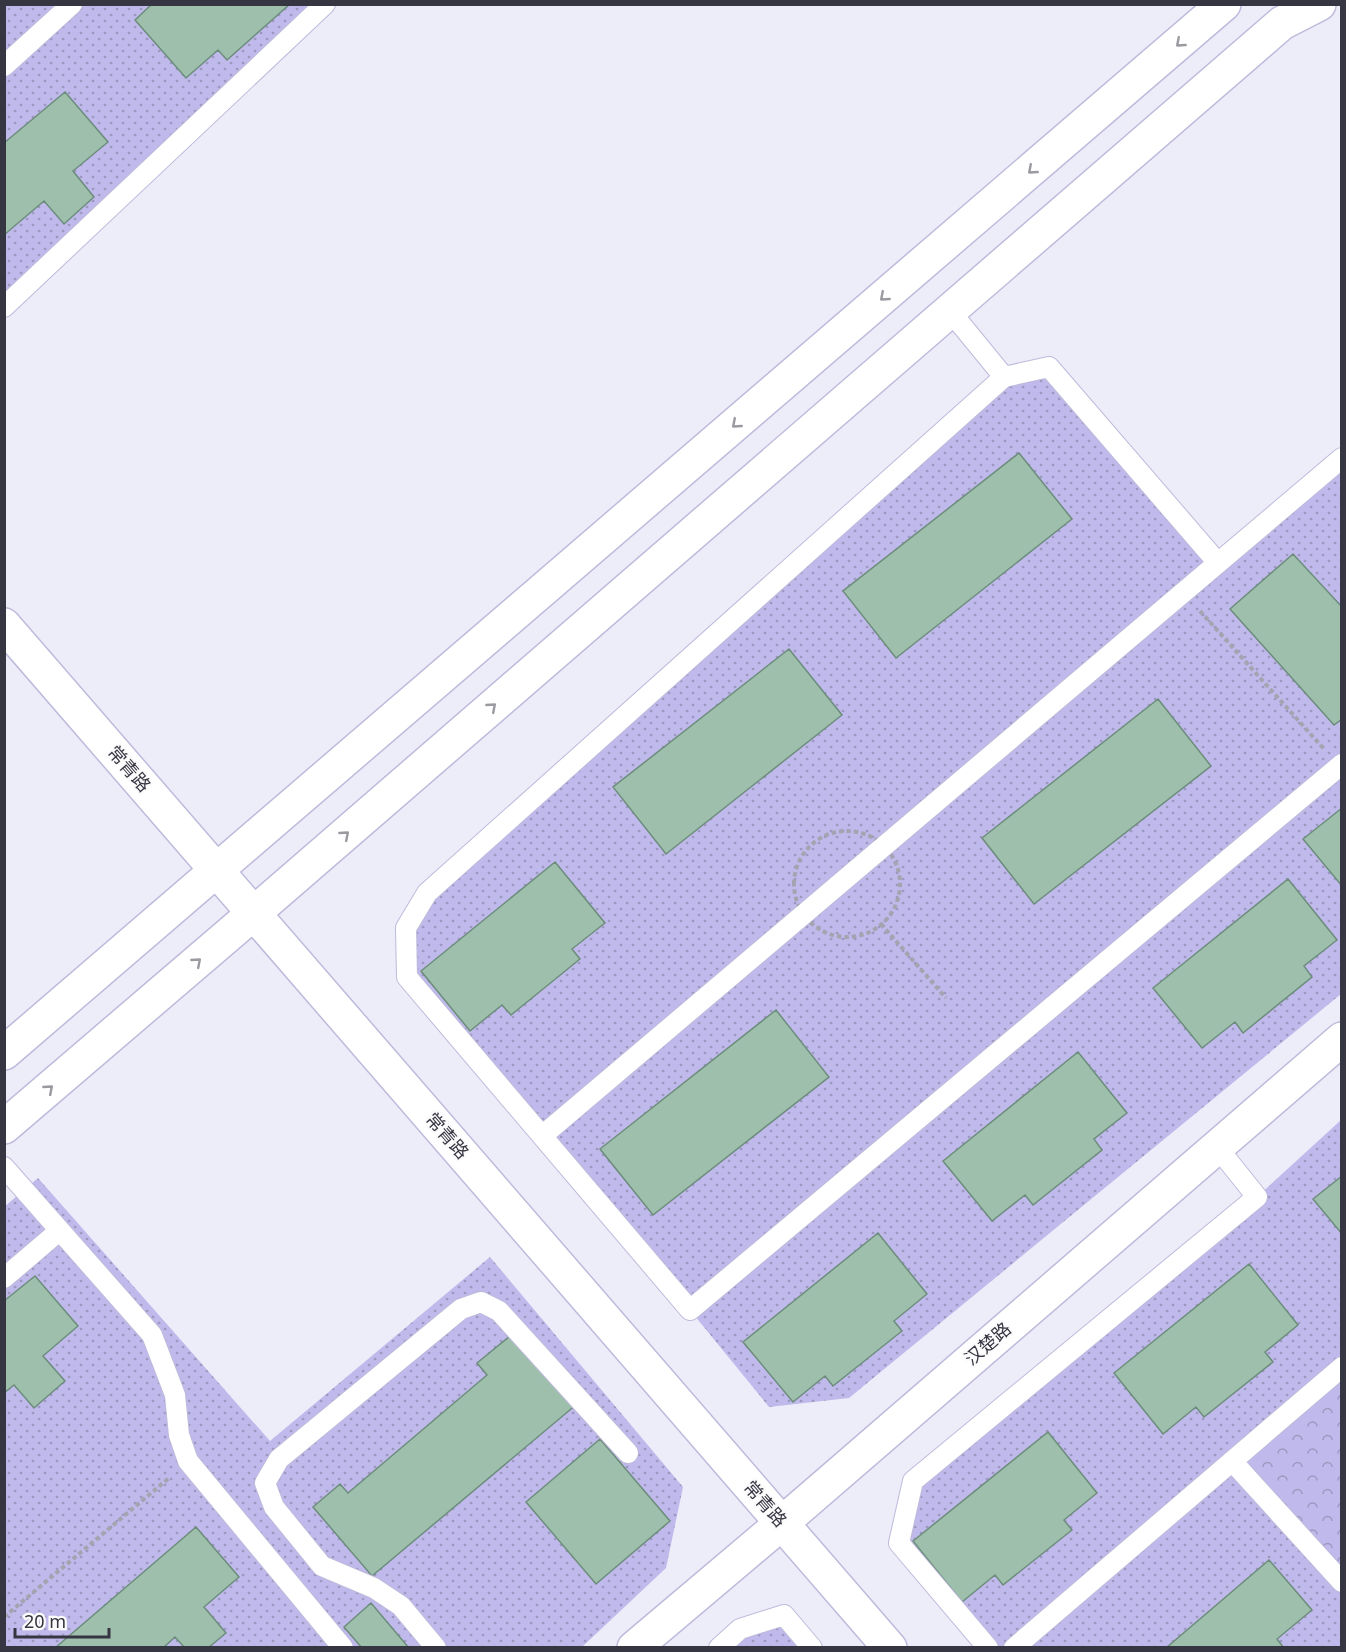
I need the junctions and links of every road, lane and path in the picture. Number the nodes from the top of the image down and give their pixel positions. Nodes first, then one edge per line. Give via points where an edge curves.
1 (72, 4) edge
2 (325, 4) edge
3 (1224, 4) edge
4 (1319, 4) edge
5 (4, 66) edge
6 (4, 307) edge
7 (950, 310) junction
8 (1004, 377) junction
9 (1341, 458) edge
10 (1218, 563) junction
11 (1184, 593) junction
12 (4, 625) edge
13 (1326, 751) dead end
14 (1341, 765) edge
15 (217, 871) junction
16 (254, 913) junction
17 (881, 924) dead end
18 (946, 998) dead end
19 (1341, 1039) edge
20 (4, 1053) edge
21 (4, 1127) edge
22 (542, 1136) junction
23 (1217, 1147) junction
24 (4, 1167) edge
25 (59, 1231) junction
26 (4, 1278) edge
27 (1341, 1367) edge
28 (628, 1453) dead end
29 (188, 1461) junction
30 (1232, 1461) junction
31 (782, 1523) junction
32 (1341, 1582) edge
33 (4, 1617) edge
34 (343, 1647) edge
35 (436, 1647) edge
36 (634, 1647) edge
37 (719, 1647) edge
38 (812, 1647) edge
39 (890, 1647) edge
40 (988, 1647) edge
41 (1014, 1647) edge

1 - 5 lane
2 - 6 lane
3 -> 15 street
4 - 7 street via 1282,23
7 - 8 lane
16 -> 7 street
8 - 10 lane via 1049,367
8 - 22 lane via 427,893 406,928 407,977
9 - 10 lane
10 - 11 lane
11 - 13 path
11 - 22 lane
12 - 15 street, 常青路
14 - 22 lane via 690,1310
15 - 16 street, 常青路
15 - 20 street
21 -> 16 street
16 - 31 street, 常青路
17 - 18 path
19 - 23 street, 汉楚路
23 - 31 street, 汉楚路
23 - 40 lane via 1257,1197 913,1481 899,1543
24 - 25 lane
25 - 26 lane
25 - 29 lane via 152,1335 175,1395 179,1435
27 - 30 lane
28 - 35 lane via 499,1311 481,1302 461,1309 279,1459 265,1483 274,1507 321,1566 374,1588 401,1606
29 - 33 path
29 - 34 lane
30 - 32 lane
30 - 41 lane
31 - 36 street, 汉楚路
31 - 39 street, 常青路
37 - 38 lane via 740,1629 784,1615

